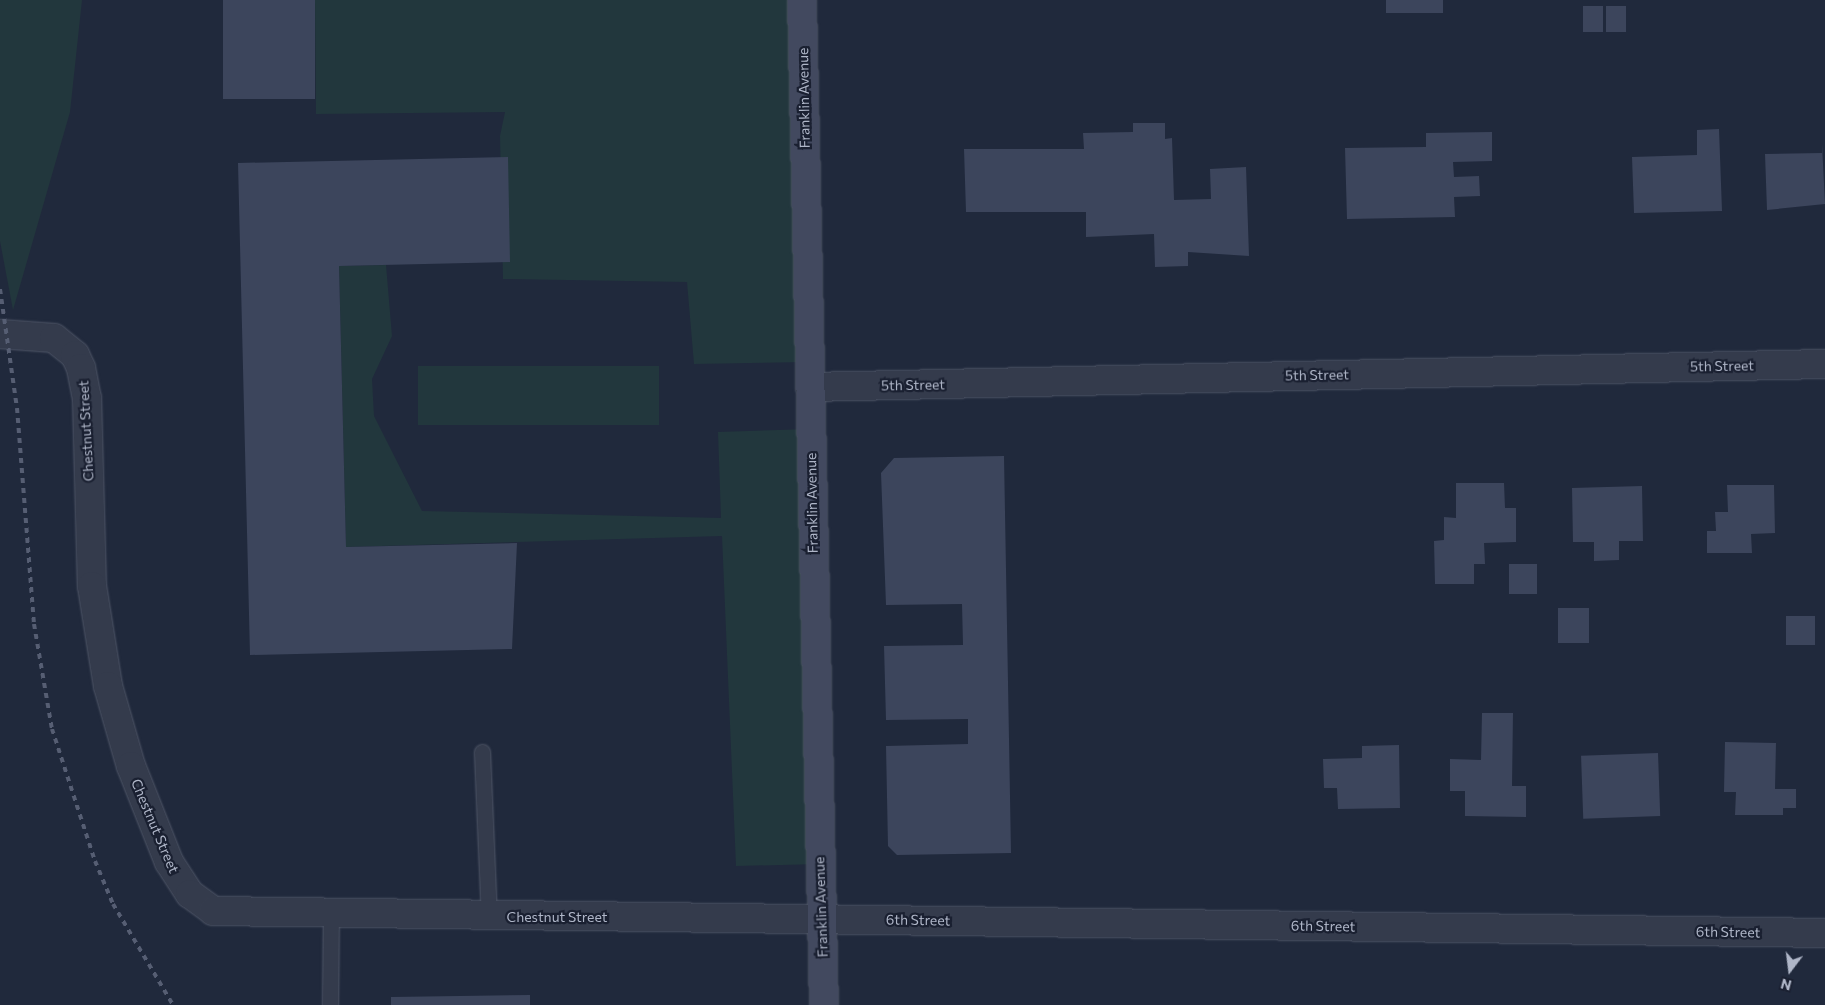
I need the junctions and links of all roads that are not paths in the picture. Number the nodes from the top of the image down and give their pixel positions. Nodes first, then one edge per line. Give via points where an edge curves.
1 (802, 0) edge
2 (0, 334) edge
3 (1825, 364) edge
4 (810, 387) junction
5 (482, 752) dead end
6 (331, 916) junction
7 (489, 916) junction
8 (821, 919) junction
9 (1825, 933) edge
10 (330, 1005) edge
11 (824, 1005) edge

1 - 4 main road, Franklin Avenue
2 - 6 street, Chestnut Street via 54,338 75,355 86,380 92,586 100,644 129,762 175,875 199,902 219,912
3 - 4 street, 5th Street
4 - 8 main road, Franklin Avenue
5 - 7 lane
6 - 7 street, Chestnut Street
6 - 10 lane
7 - 8 street, Chestnut Street
8 - 9 street, 6th Street
8 - 11 main road, Franklin Avenue

